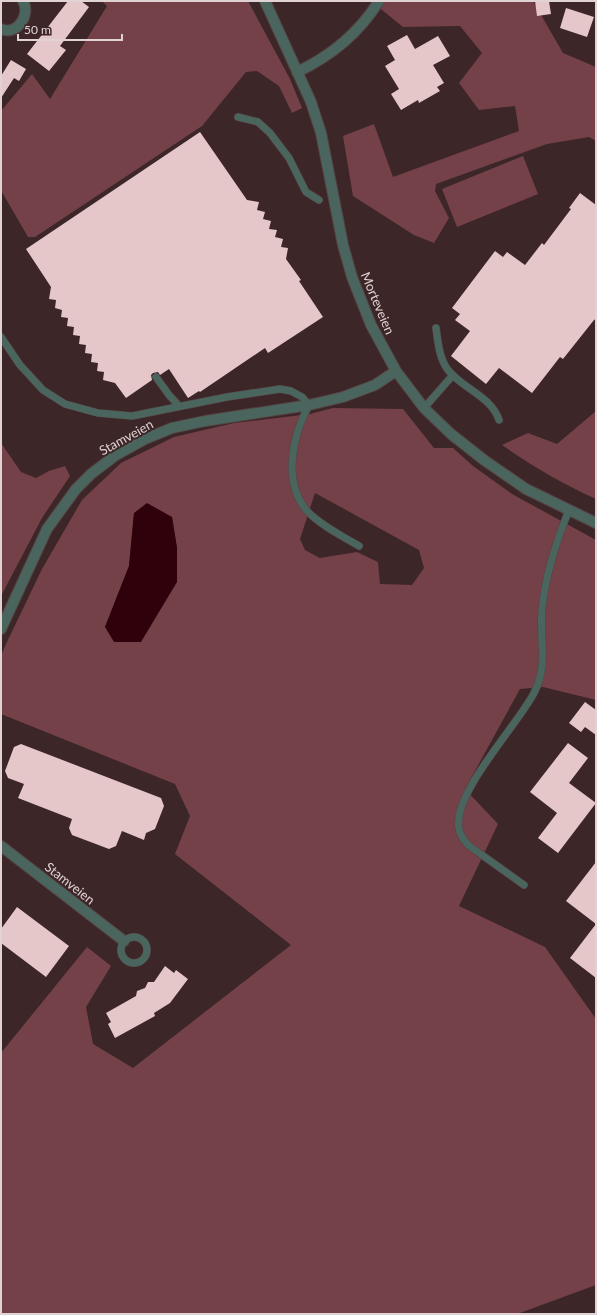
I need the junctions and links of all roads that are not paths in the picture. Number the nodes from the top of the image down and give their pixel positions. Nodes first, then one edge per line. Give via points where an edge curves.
1 (23, 1) edge
2 (265, 1) edge
3 (379, 1) edge
4 (1, 29) edge
5 (297, 72) junction
6 (238, 117) dead end
7 (319, 200) dead end
8 (436, 328) dead end
9 (1, 337) edge
10 (396, 371) junction
11 (454, 375) junction
12 (156, 377) dead end
13 (309, 405) junction
14 (180, 406) junction
15 (424, 408) junction
16 (499, 420) dead end
17 (569, 510) junction
18 (596, 523) edge
19 (359, 546) dead end
20 (1, 629) edge
21 (1, 846) edge
22 (524, 885) dead end
23 (124, 941) dead end

1 - 4 street via 26,11 21,22 12,30
2 - 5 street, Morteveien
3 - 5 street via 363,24 349,38 319,61
5 - 10 street, Morteveien via 311,102 321,133 343,245 352,277 371,325
6 - 7 lane via 258,122 270,133 288,158 306,192
8 - 11 lane via 441,355
9 - 14 lane via 20,365 43,390 65,404 98,413 132,416
10 - 13 street, Stamveien via 360,391
10 - 15 street, Morteveien
11 - 15 lane
11 - 16 lane via 490,404
12 - 14 lane
13 - 14 lane via 302,397 291,391 280,390
13 - 19 lane via 299,425 293,456 294,486 303,504 315,518
13 - 20 street, Stamveien via 172,428 145,439 104,463 76,489 47,528
15 - 17 street, Morteveien via 451,434 498,471 526,489
17 - 18 street, Morteveien
17 - 22 lane via 556,544 544,593 541,626 543,661 538,685 470,787 460,812 459,828 468,845
21 - 23 street, Stamveien

